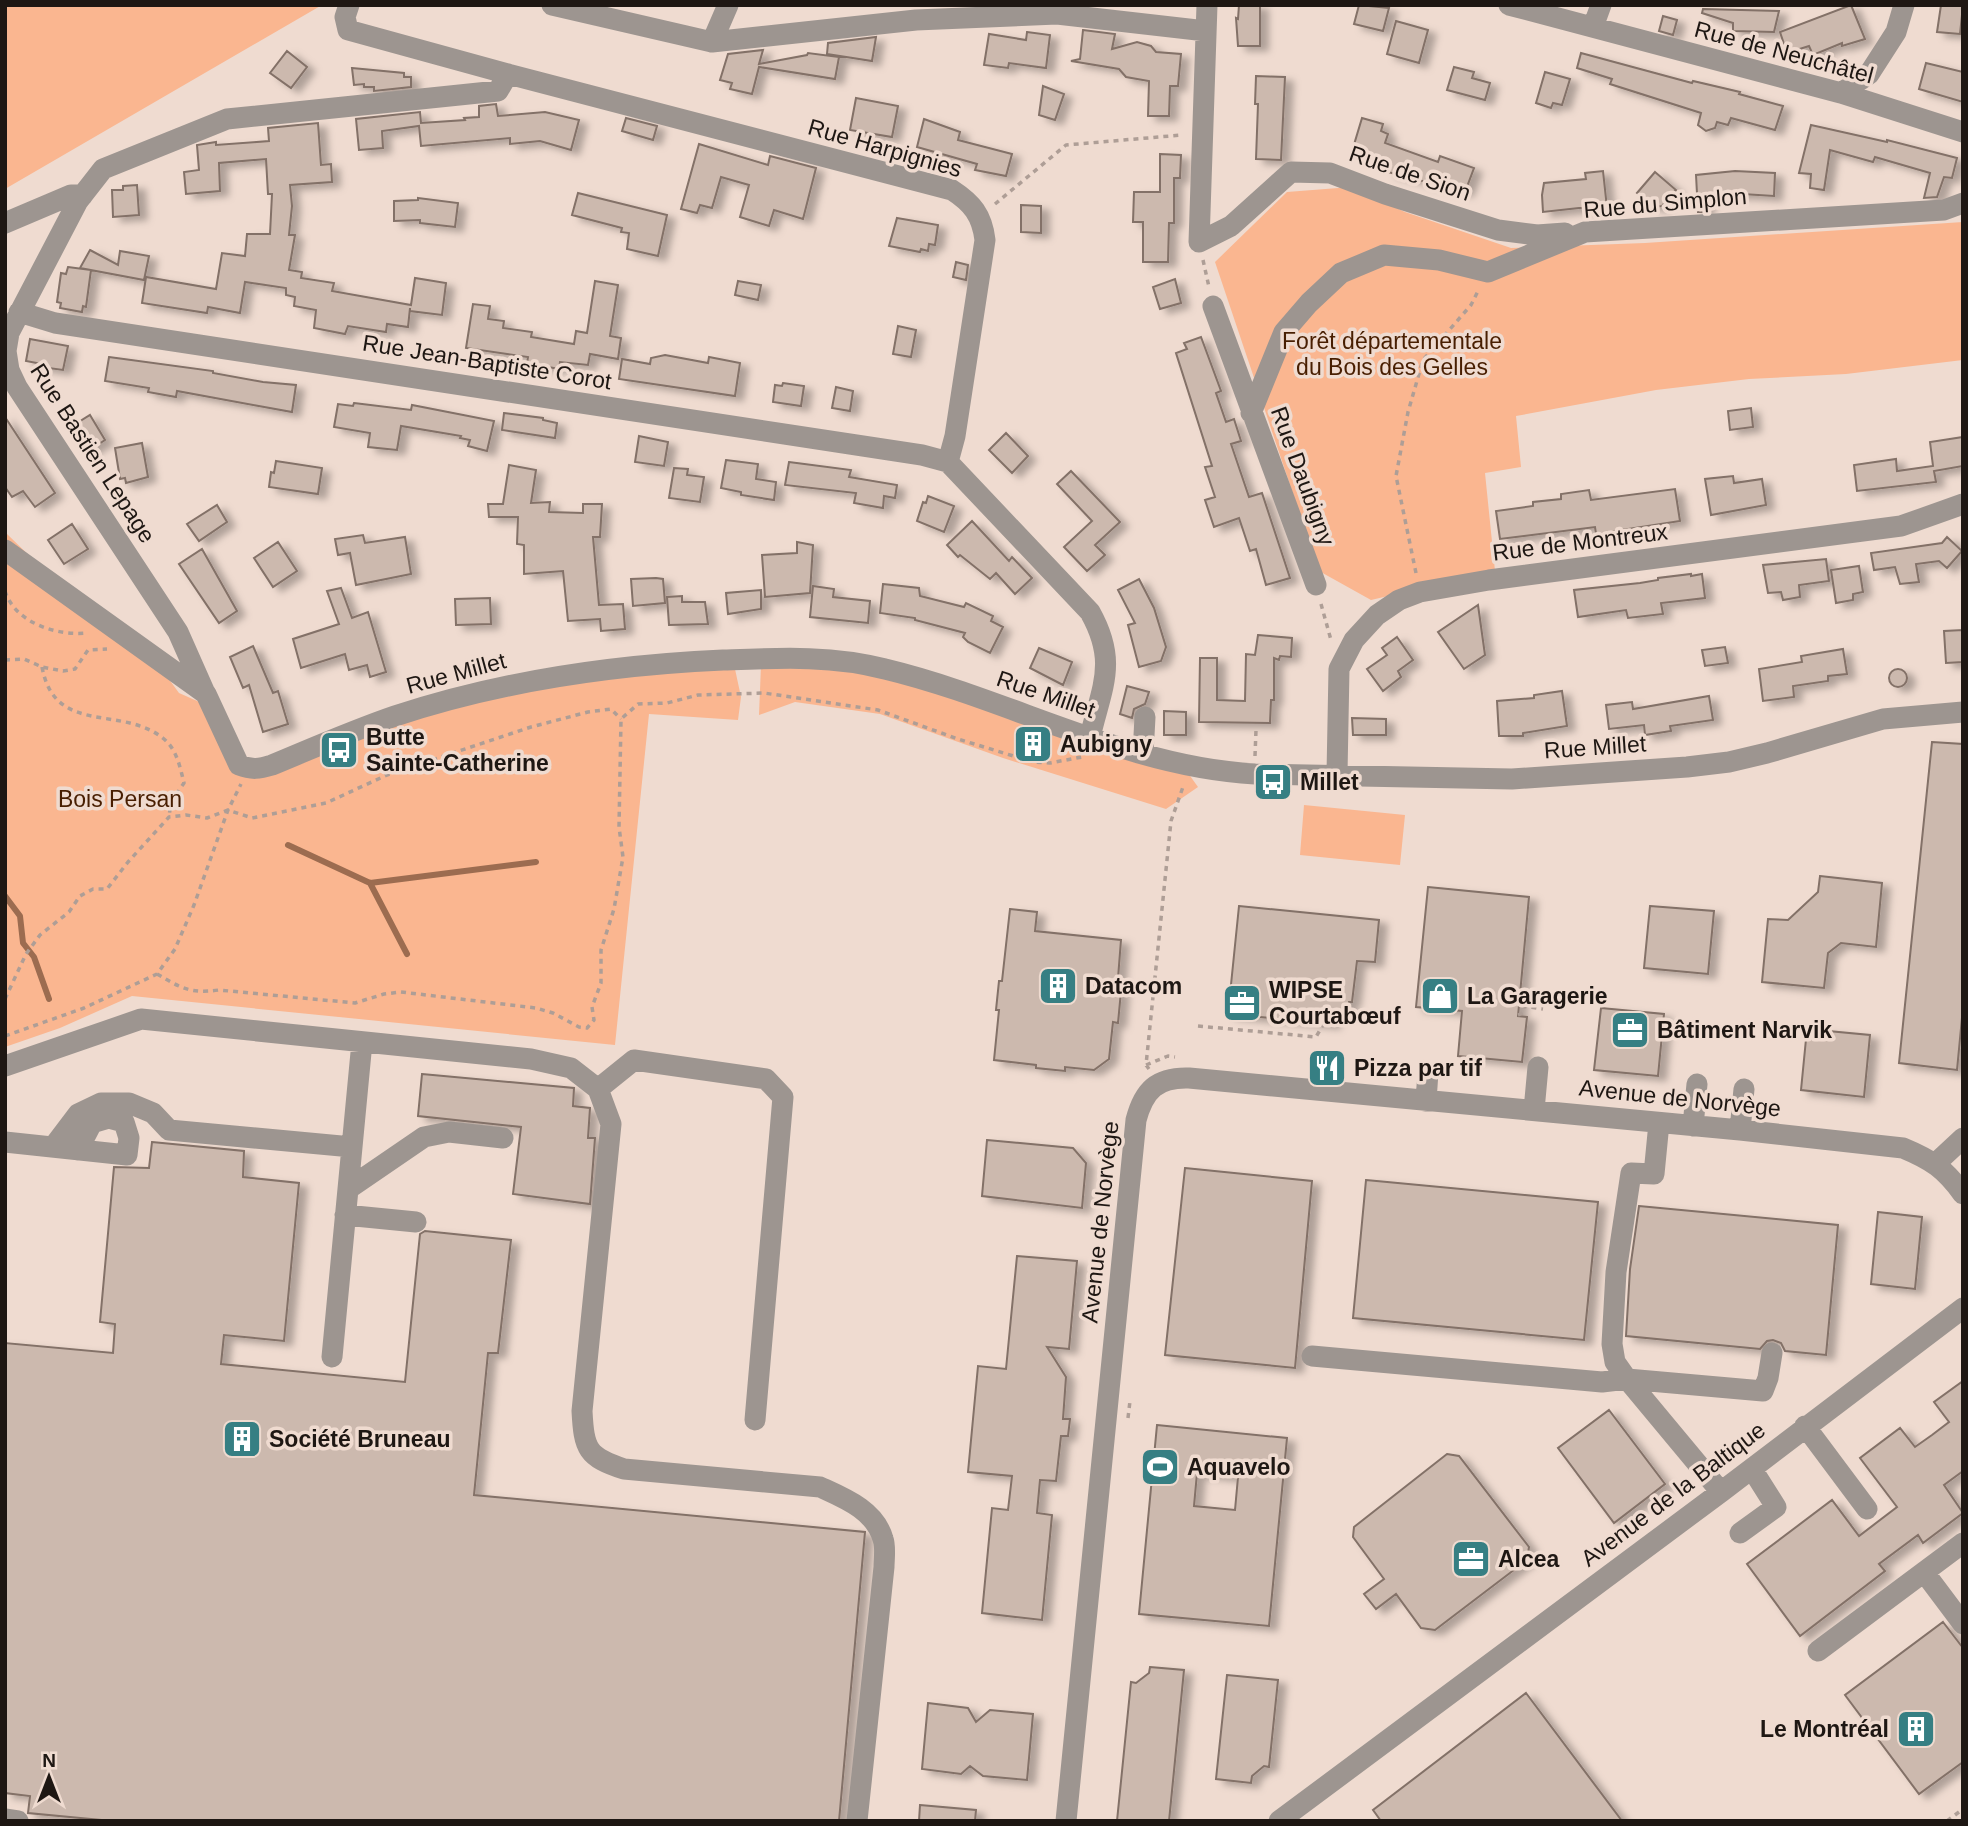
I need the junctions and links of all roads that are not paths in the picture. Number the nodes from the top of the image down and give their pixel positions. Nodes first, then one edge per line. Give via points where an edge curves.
1 (349, 5) edge
2 (552, 5) edge
3 (728, 5) edge
4 (1206, 5) edge
5 (1509, 5) edge
6 (1601, 5) edge
7 (1904, 5) edge
8 (1592, 27) junction
9 (1206, 31) junction
10 (712, 42) junction
11 (508, 74) junction
12 (1841, 93) junction
13 (1963, 132) edge
14 (83, 195) junction
15 (1963, 203) edge
16 (5, 223) edge
17 (1585, 232) junction
18 (1213, 306) road end
19 (19, 312) junction
20 (1251, 412) junction
21 (948, 462) junction
22 (1963, 504) edge
23 (5, 550) edge
24 (1316, 585) road end
25 (206, 694) junction
26 (1963, 712) edge
27 (1145, 717) dead end
28 (1090, 737) junction
29 (1143, 754) junction
30 (249, 769) joint
31 (1337, 774) junction
32 (362, 1042) junction
33 (5, 1066) edge
34 (1538, 1067) dead end
35 (1428, 1072) dead end
36 (1697, 1084) dead end
37 (598, 1089) junction
38 (1744, 1089) dead end
39 (1426, 1101) junction
40 (1534, 1111) junction
41 (1659, 1123) junction
42 (1693, 1126) junction
43 (1740, 1130) junction
44 (503, 1138) dead end
45 (1963, 1138) edge
46 (5, 1142) edge
47 (53, 1147) junction
48 (352, 1147) junction
49 (78, 1150) dead end
50 (1935, 1164) junction
51 (348, 1189) junction
52 (1963, 1194) edge
53 (345, 1215) junction
54 (416, 1222) dead end
55 (1961, 1313) edge
56 (1772, 1353) dead end
57 (1312, 1356) dead end
58 (332, 1357) dead end
59 (1627, 1379) junction
60 (755, 1420) dead end
61 (1804, 1426) junction
62 (1752, 1469) junction
63 (1721, 1492) junction
64 (1867, 1509) dead end
65 (1740, 1533) dead end
66 (1963, 1543) edge
67 (1924, 1572) junction
68 (1963, 1624) edge
69 (1818, 1651) dead end
70 (1306, 1813) edge
71 (5, 1819) edge
72 (18, 1821) edge
73 (857, 1821) edge
74 (1066, 1821) edge
75 (1279, 1821) edge

1 - 11 street, Rue Harpignies via 345,17 348,30
2 - 10 street
3 - 10 street
4 - 9 street
5 - 8 street, Rue de Neuchâtel
6 - 8 street
7 - 12 street via 1896,32 1869,74
8 - 12 street, Rue de Neuchâtel
9 - 10 street via 1057,14 916,20
9 - 17 street, Rue de Sion via 1199,242 1231,226 1291,172 1330,173 1498,230 1537,235
11 - 14 street, Rue Bastien Lepage via 498,91 227,119 103,169
11 - 21 street, Rue Harpignies via 952,190 965,198 980,215 985,240 956,436
12 - 13 street, Rue de Neuchâtel
14 - 16 street via 71,195
14 - 19 street, Rue Bastien Lepage
15 - 17 street, Rue du Simplon via 1944,210
17 - 20 street, Rue du Simplon via 1488,272 1439,260 1384,255 1341,273 1284,332
18 - 20 street, Rue Daubigny
19 - 21 street, Rue Jean-Baptiste Corot via 55,323
19 - 25 street, Rue Bastien Lepage via 6,351 13,379 178,632
20 - 24 street, Rue Daubigny
21 - 28 street via 1090,612 1100,631 1107,666
22 - 31 street, Rue de Montreux via 1901,526 1489,580 1399,600 1354,640 1339,669
23 - 25 street
25 - 30 street, Rue Bastien Lepage via 239,765
26 - 31 street, Rue Millet via 1883,719 1708,765 1512,779
27 - 29 street
28 - 29 street, Rue Millet
28 - 30 street, Rue Millet via 884,668 784,657 578,673 506,686 404,714 272,765
29 - 31 street, Rue Millet via 1219,772
32 - 33 street via 141,1019
32 - 37 street via 531,1059 571,1068
32 - 48 street
34 - 40 street
35 - 39 street
36 - 42 street
37 - 60 street via 634,1060 766,1079 783,1097
37 - 73 street via 611,1124 583,1439 598,1461 624,1469 820,1487 870,1516 884,1539 884,1567
38 - 43 street
39 - 40 street, Avenue de Norvège
39 - 74 street, Avenue de Norvège via 1189,1078 1160,1082 1143,1100 1136,1120
40 - 41 street, Avenue de Norvège
41 - 42 street, Avenue de Norvège
41 - 59 street via 1654,1174 1630,1173 1616,1272 1612,1344 1615,1362
42 - 43 street, Avenue de Norvège
43 - 50 street, Avenue de Norvège via 1903,1148
44 - 51 street via 449,1132 424,1137
45 - 50 street
46 - 47 street
47 - 48 street via 78,1114 101,1103 129,1104 153,1113 169,1130
47 - 49 street
48 - 51 street
50 - 52 street, Avenue de Norvège
51 - 53 street
53 - 54 street
53 - 58 street
55 - 61 street, Avenue de la Baltique
56 - 59 street via 1763,1391
57 - 59 street via 1602,1382
59 - 63 street
61 - 62 street, Avenue de la Baltique
61 - 64 street
62 - 63 street, Avenue de la Baltique
62 - 65 street via 1776,1507
63 - 70 street, Avenue de la Baltique
66 - 67 street
67 - 68 street
67 - 69 street
70 - 75 street, Avenue de la Baltique
71 - 72 street

